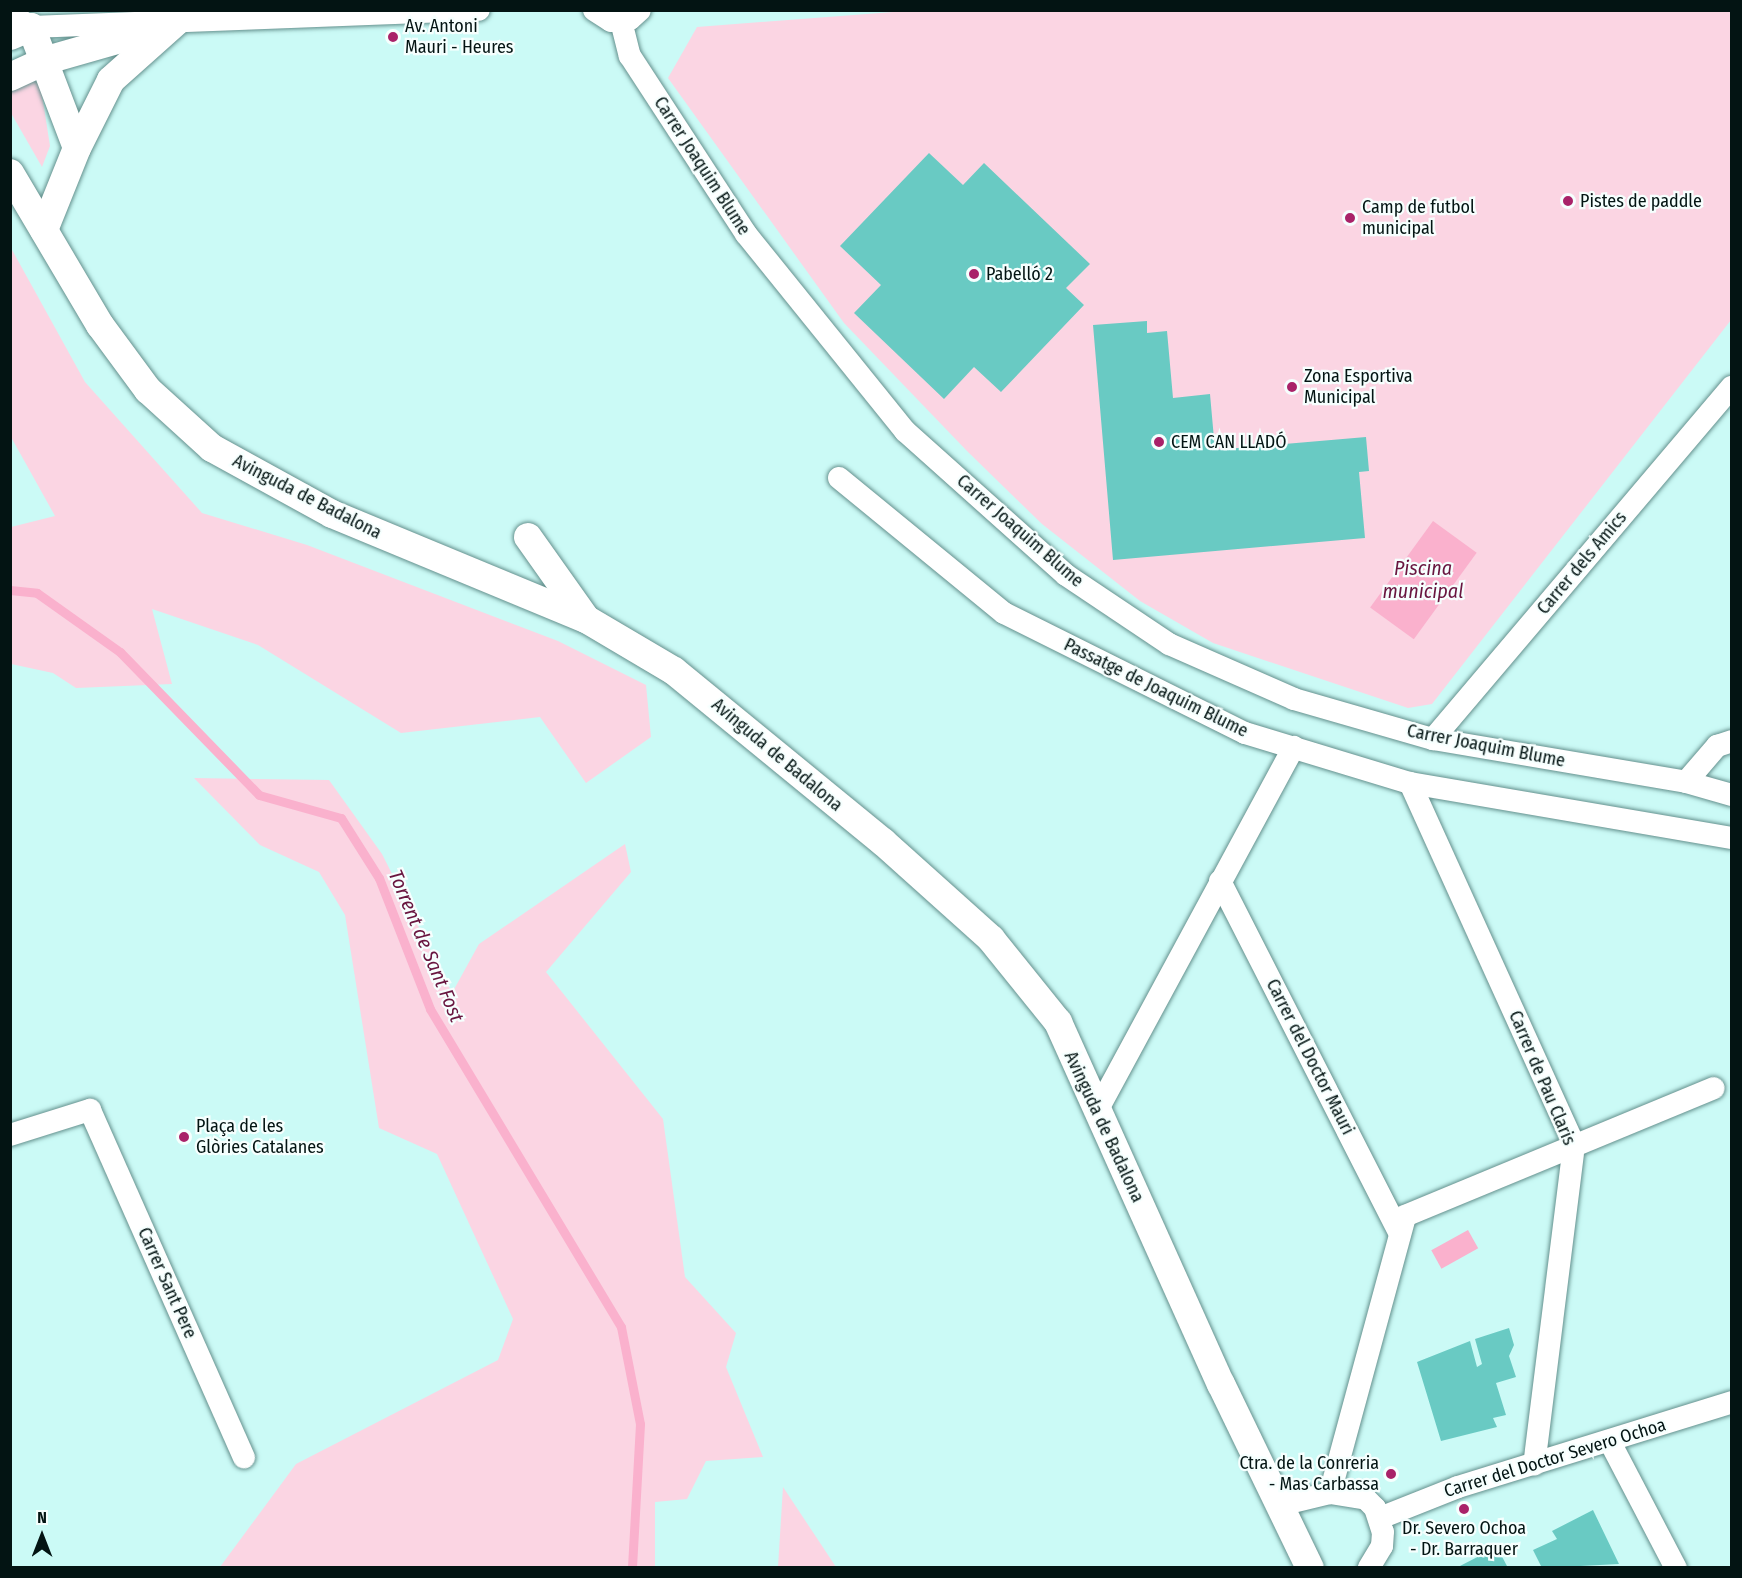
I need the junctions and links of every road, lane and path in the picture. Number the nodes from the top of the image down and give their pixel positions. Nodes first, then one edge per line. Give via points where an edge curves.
1 (479, 10) edge
2 (594, 10) edge
3 (631, 16) edge
4 (176, 22) junction
5 (17, 26) edge
6 (47, 60) junction
7 (10, 77) edge
8 (76, 148) junction
9 (10, 173) edge
10 (44, 230) junction
11 (1731, 387) edge
12 (839, 478) dead end
13 (528, 537) dead end
14 (586, 619) junction
15 (1433, 739) junction
16 (1731, 741) edge
17 (1294, 747) junction
18 (1686, 782) junction
19 (1410, 783) junction
20 (1731, 795) edge
21 (1731, 838) edge
22 (1220, 881) junction
23 (1714, 1088) dead end
24 (1097, 1110) junction
25 (10, 1135) edge
26 (1574, 1145) junction
27 (1400, 1234) junction
28 (1731, 1402) edge
29 (1610, 1442) junction
30 (244, 1457) dead end
31 (1534, 1465) junction
32 (1330, 1493) junction
33 (1280, 1506) junction
34 (1380, 1518) junction
35 (1371, 1566) edge
36 (1310, 1568) edge
37 (1676, 1568) edge

1 - 4 street
2 - 3 street via 611,21
3 - 15 street, Carrer Joaquim Blume via 630,56 746,234 905,431 1066,576 1169,644 1294,699
4 - 5 street
4 - 6 street via 116,44
4 - 8 street via 111,80
5 - 6 street
6 - 7 street
6 - 8 street
8 - 10 street
9 - 10 street, Avinguda de Badalona
10 - 14 street, Avinguda de Badalona via 100,325 148,390 212,448 332,514
11 - 15 street, Carrer dels Amics
12 - 17 street, Passatge de Joaquim Blume via 1004,613 1245,733
13 - 14 street
14 - 24 street, Avinguda de Badalona via 674,671 883,842 991,939 1058,1022
15 - 18 street, Carrer Joaquim Blume
16 - 18 street via 1717,746
17 - 19 street, Passatge de Joaquim Blume
17 - 22 street
18 - 20 street, Carrer Joaquim Blume
19 - 21 street, Passatge de Joaquim Blume
19 - 26 street, Carrer de Pau Claris
22 - 24 street
22 - 27 street, Carrer del Doctor Mauri
23 - 26 street
24 - 33 street, Avinguda de Badalona
25 - 30 street, Carrer Sant Pere via 90,1110
26 - 27 street via 1405,1216
26 - 31 street, Carrer de Pau Claris
27 - 32 street
28 - 29 street, Carrer del Doctor Severo Ochoa
29 - 31 street, Carrer del Doctor Severo Ochoa
29 - 37 street
31 - 34 street, Carrer del Doctor Severo Ochoa via 1458,1487
32 - 33 street
32 - 34 street via 1366,1499
33 - 36 street, Avinguda de Badalona
34 - 35 street via 1382,1546

